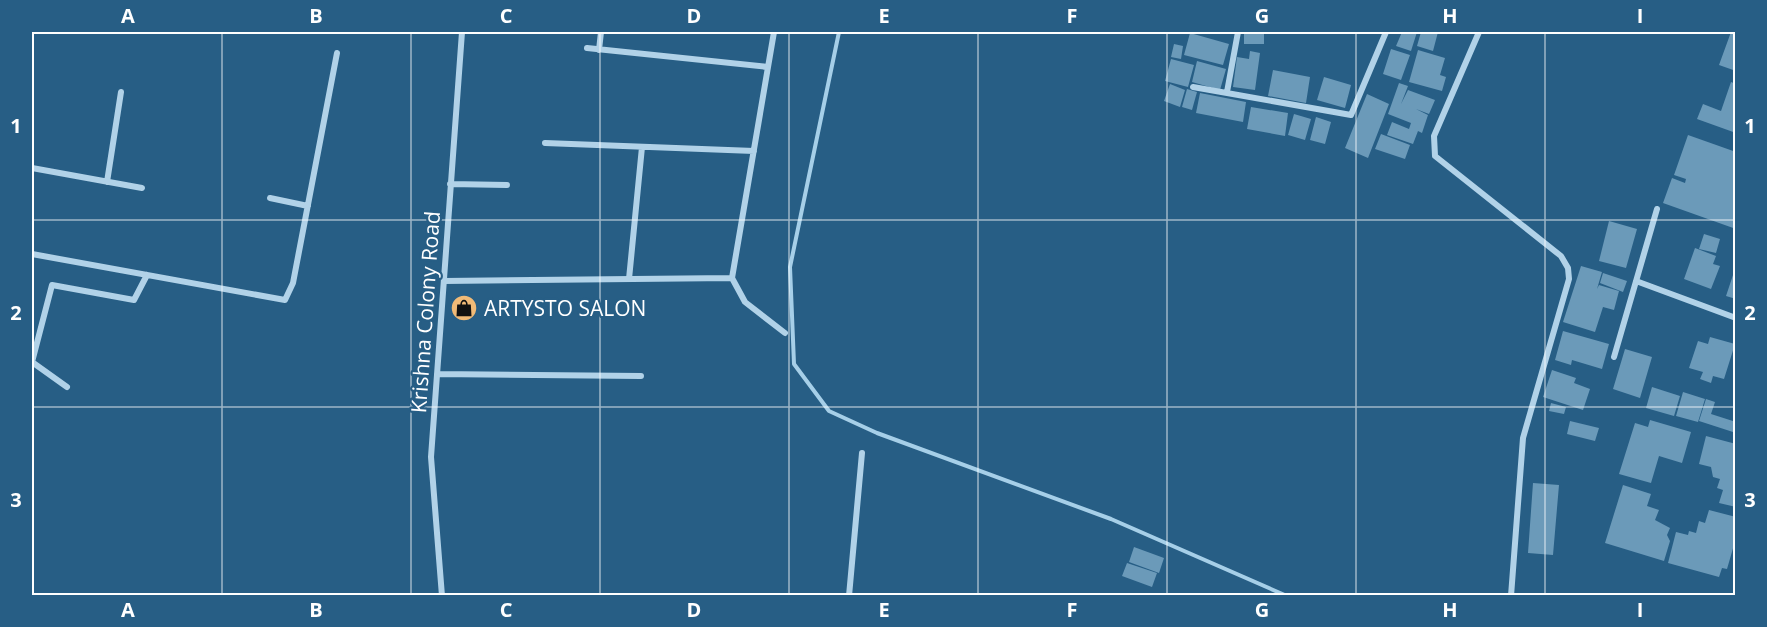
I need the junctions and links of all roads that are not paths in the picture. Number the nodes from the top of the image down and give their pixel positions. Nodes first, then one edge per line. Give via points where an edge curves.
1 (462, 32) edge
2 (601, 32) edge
3 (774, 32) edge
4 (1238, 32) edge
5 (1386, 32) edge
6 (1479, 32) edge
7 (587, 48) dead end
8 (599, 50) junction
9 (337, 53) dead end
10 (768, 67) junction
11 (1193, 87) dead end
12 (121, 92) dead end
13 (1227, 92) junction
14 (545, 143) dead end
15 (642, 147) junction
16 (754, 151) junction
17 (32, 168) edge
18 (107, 182) junction
19 (450, 184) junction
20 (507, 185) dead end
21 (142, 188) dead end
22 (270, 198) dead end
23 (308, 206) junction
24 (1657, 209) dead end
25 (32, 254) edge
26 (147, 275) junction
27 (732, 278) junction
28 (629, 279) junction
29 (444, 281) junction
30 (1636, 281) junction
31 (1736, 318) edge
32 (785, 333) dead end
33 (1614, 357) dead end
34 (32, 362) edge
35 (437, 374) junction
36 (641, 376) dead end
37 (67, 387) dead end
38 (862, 453) dead end
39 (442, 596) edge
40 (849, 596) edge
41 (1511, 596) edge

1 - 19 street, Krishna Colony Road
2 - 8 street
3 - 10 street
4 - 13 street
5 - 13 street via 1351,115
6 - 41 street via 1434,136 1435,156 1561,256 1569,279 1523,438
7 - 8 street
8 - 10 street
9 - 23 street
10 - 16 street
11 - 13 street
12 - 18 street
14 - 15 street
15 - 16 street
15 - 28 street
16 - 27 street
17 - 18 street
18 - 21 street
19 - 20 street
19 - 29 street, Krishna Colony Road
22 - 23 street
23 - 26 street via 293,283 285,300
24 - 30 street
25 - 26 street
26 - 34 street via 134,300 52,285
27 - 28 street
27 - 32 street via 745,302
28 - 29 street
29 - 35 street, Krishna Colony Road
30 - 31 street
30 - 33 street
34 - 37 street
35 - 36 street
35 - 39 street, Krishna Colony Road via 431,457
38 - 40 street

